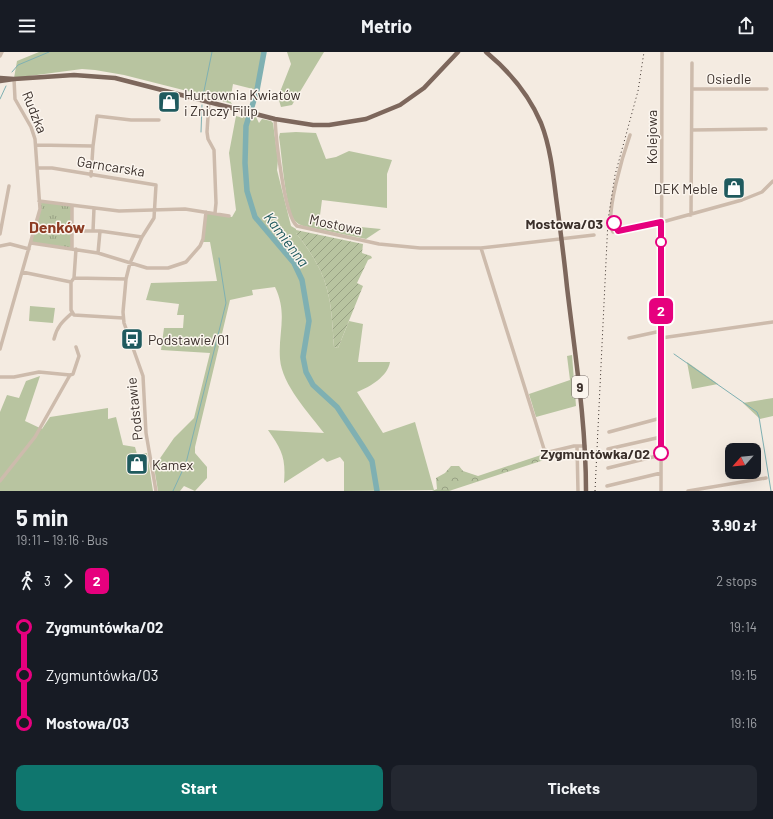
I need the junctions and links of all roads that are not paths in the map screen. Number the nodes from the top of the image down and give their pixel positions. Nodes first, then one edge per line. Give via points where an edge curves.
1 (2, 52) edge
2 (458, 52) edge
3 (486, 52) edge
4 (662, 52) edge
5 (0, 56) edge
6 (692, 63) dead end
7 (0, 78) edge
8 (14, 78) junction
9 (0, 81) edge
10 (692, 89) junction
11 (767, 89) dead end
12 (209, 101) junction
13 (275, 119) junction
14 (159, 120) dead end
15 (766, 129) dead end
16 (692, 130) junction
17 (630, 135) dead end
18 (36, 145) junction
19 (94, 146) junction
20 (37, 168) junction
21 (91, 176) junction
22 (773, 181) edge
23 (9, 186) dead end
24 (40, 201) junction
25 (72, 206) junction
26 (94, 208) junction
27 (155, 210) junction
28 (206, 212) junction
29 (215, 213) junction
30 (691, 215) junction
31 (229, 216) dead end
32 (661, 222) junction
33 (72, 231) junction
34 (93, 231) junction
35 (100, 231) junction
36 (0, 234) edge
37 (594, 235) dead end
38 (142, 237) junction
39 (562, 239) junction
40 (31, 243) junction
41 (0, 246) edge
42 (74, 248) junction
43 (481, 248) junction
44 (29, 249) junction
45 (98, 253) junction
46 (130, 263) junction
47 (22, 272) junction
48 (74, 278) junction
49 (126, 279) junction
50 (70, 282) junction
51 (72, 313) junction
52 (123, 318) junction
53 (773, 322) edge
54 (661, 331) junction
55 (629, 338) dead end
56 (661, 338) junction
57 (54, 339) dead end
58 (76, 347) dead end
59 (0, 349) edge
60 (70, 375) junction
61 (0, 376) edge
62 (661, 418) junction
63 (609, 432) dead end
64 (661, 437) junction
65 (577, 446) junction
66 (585, 446) junction
67 (608, 449) dead end
68 (661, 455) junction
69 (608, 468) dead end
70 (661, 473) junction
71 (766, 478) dead end
72 (0, 481) edge
73 (608, 486) dead end
74 (156, 491) edge
75 (578, 491) edge
76 (586, 491) edge
77 (661, 491) edge
78 (688, 491) edge

1 - 5 street
2 - 13 main road via 424,88 400,104 374,116 329,125
3 - 39 main road, 9 via 520,87 541,124 551,162
4 - 32 street, Kolejowa
6 - 10 street, Osiedle
7 - 8 main road
8 - 9 main road
8 - 12 main road via 74,74 115,78
8 - 18 street, Rudzka via 15,99 31,127
10 - 11 street, Osiedle
10 - 16 street, Osiedle
12 - 13 main road
12 - 29 street via 207,132 214,150
13 - 43 street, Mostowa via 283,190 292,221 297,226 388,246
14 - 19 street via 97,116
15 - 16 street
16 - 30 street, Osiedle
17 - 32 street via 614,192 611,227 613,232
18 - 19 street
18 - 20 street, Rudzka
19 - 21 street
20 - 21 street, Garncarska via 52,168
20 - 24 street, Rudzka
21 - 27 street, Garncarska via 154,184
22 - 30 street via 756,196
23 - 36 street
24 - 25 street
24 - 40 street, Rudzka
25 - 26 street
25 - 33 street
26 - 27 street via 119,211
26 - 34 street
27 - 28 street via 185,209
27 - 38 street via 151,225
28 - 29 street
28 - 46 street via 202,242 186,262 155,269
29 - 31 street
30 - 32 street
32 - 54 street, Kolejowa
33 - 34 street
33 - 42 street
34 - 35 street
35 - 38 street
35 - 45 street
37 - 39 street, Mostowa
38 - 46 street
39 - 43 street, Mostowa
39 - 66 main road, 9
40 - 42 street
40 - 44 street, Rudzka
41 - 44 street via 10,244
42 - 45 street
42 - 48 street
43 - 65 street via 544,449 549,452
44 - 47 street, Rudzka
45 - 46 street
46 - 49 street
47 - 50 street
47 - 59 street, Rudzka
48 - 49 street
48 - 50 street
49 - 52 street
50 - 51 street
51 - 52 street via 81,316
51 - 57 street via 65,317
52 - 74 street, Podstawie via 143,376 149,452
53 - 56 street
54 - 55 street
54 - 56 street, Kolejowa
56 - 62 street, Kolejowa
58 - 60 street via 79,356 73,374
60 - 61 street via 39,372 14,377
60 - 72 street via 35,437
62 - 63 street
62 - 64 street, Kolejowa
64 - 67 street
64 - 68 street, Kolejowa
65 - 66 street
65 - 75 street
66 - 76 main road, 9
68 - 69 street
68 - 70 street, Kolejowa
70 - 73 street
70 - 77 street, Kolejowa
71 - 78 street

